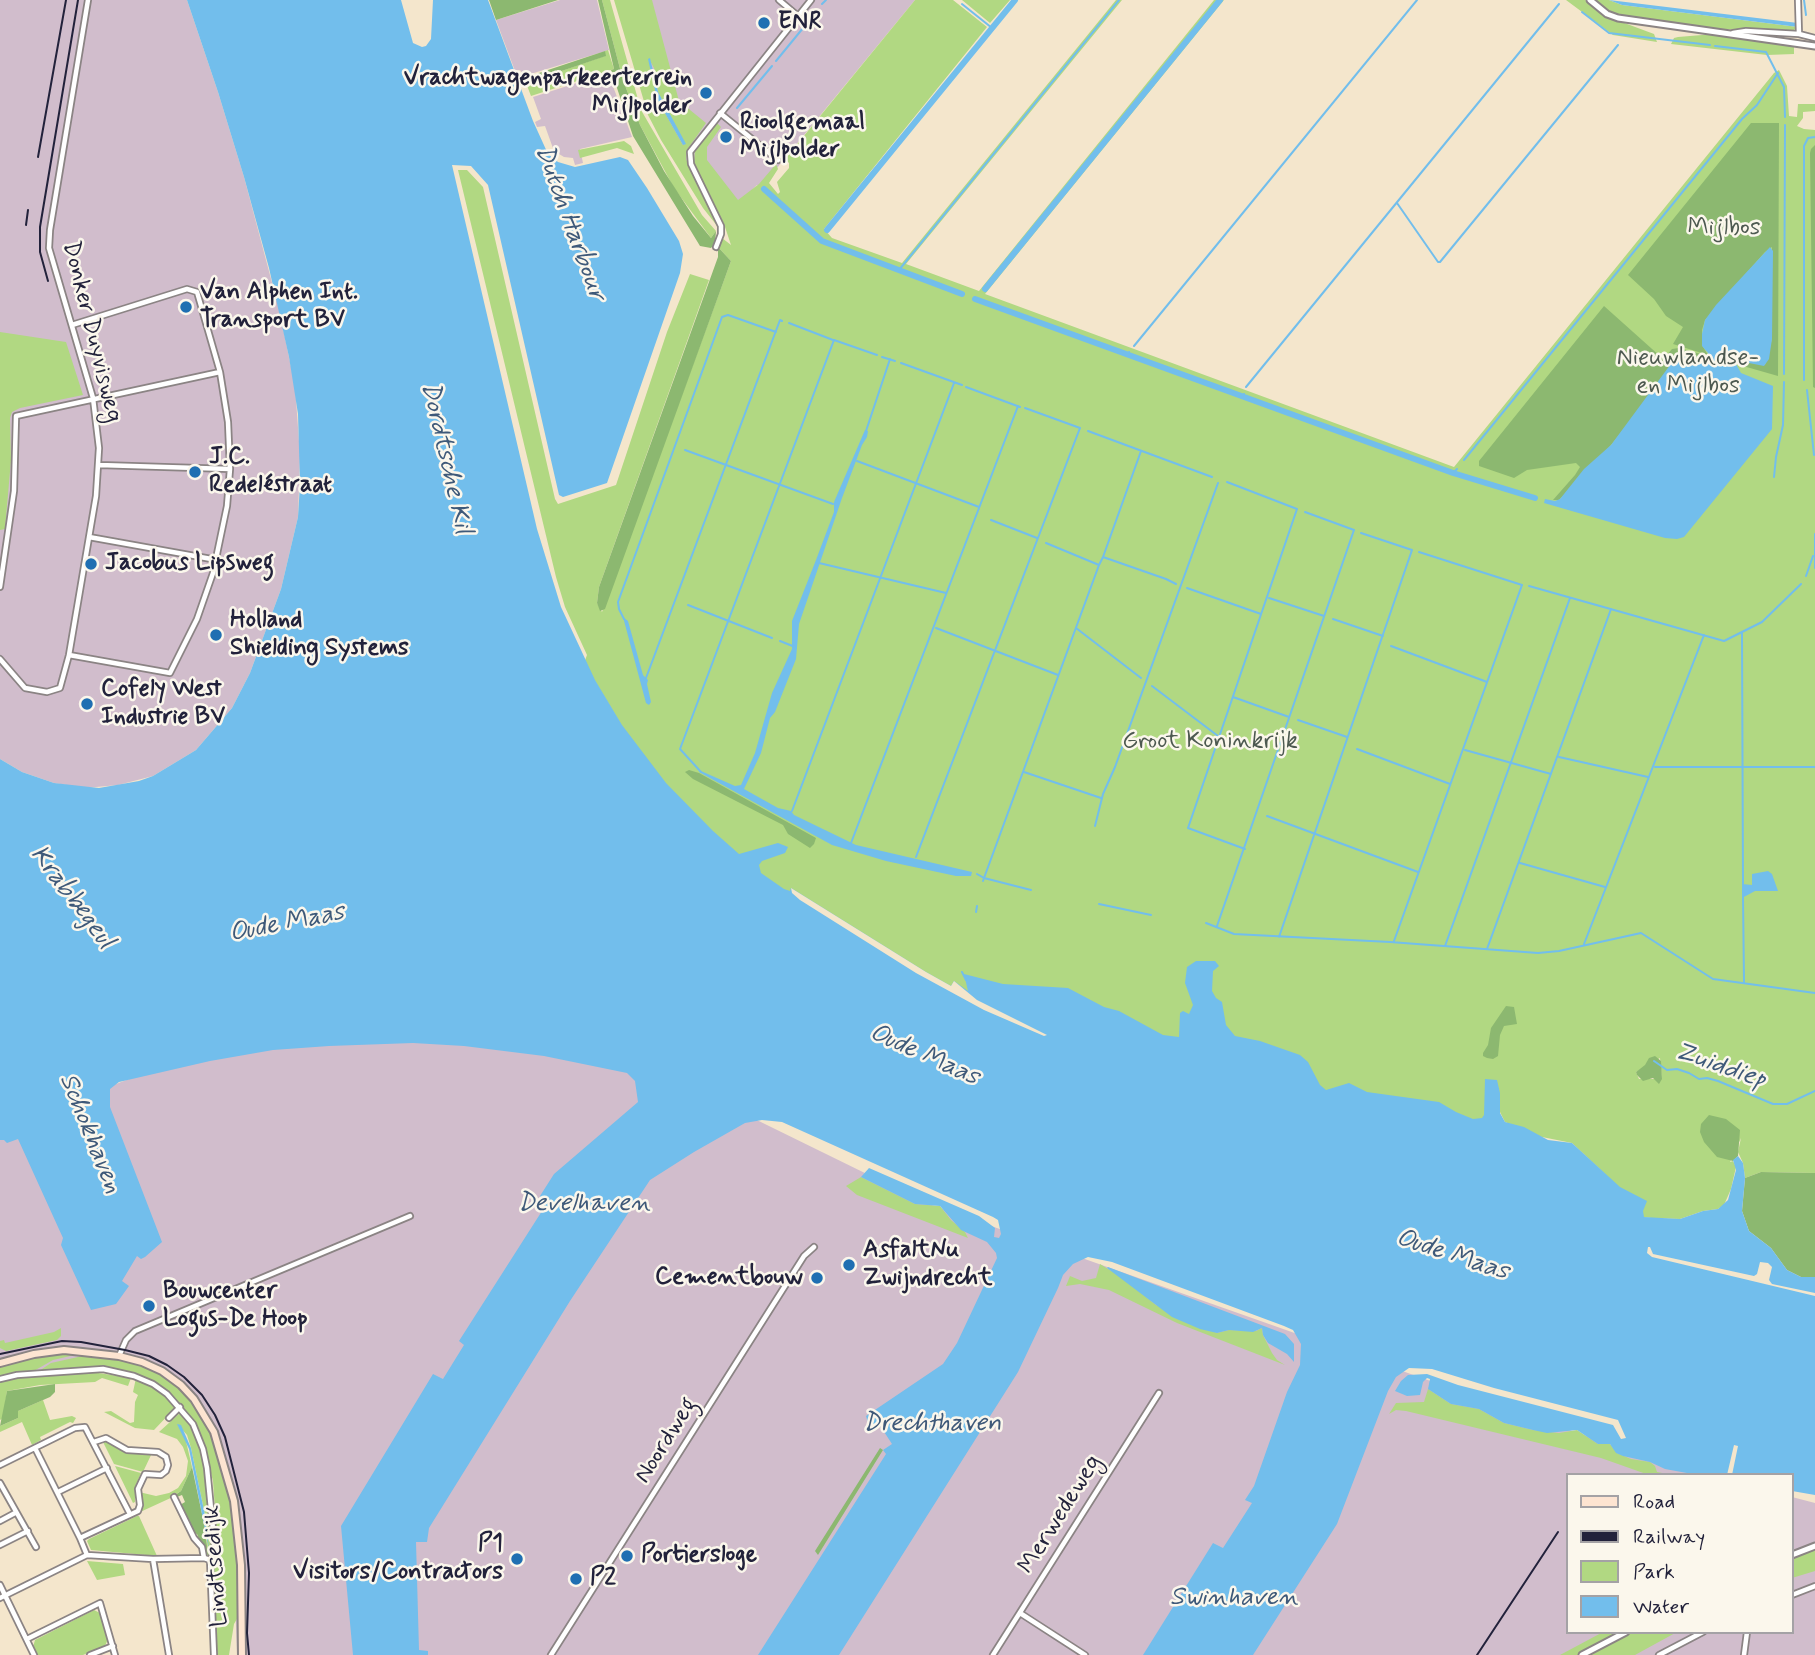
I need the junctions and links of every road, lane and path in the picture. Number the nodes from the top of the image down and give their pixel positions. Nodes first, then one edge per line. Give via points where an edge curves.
1 (88, 0) edge
2 (779, 0) edge
3 (811, 0) edge
4 (1590, 0) edge
5 (1798, 0) edge
6 (798, 16) junction
7 (1731, 34) junction
8 (1799, 34) junction
9 (1815, 38) edge
10 (1815, 46) edge
11 (720, 113) junction
12 (778, 160) dead end
13 (716, 247) dead end
14 (71, 325) junction
15 (220, 372) junction
16 (93, 398) junction
17 (99, 465) junction
18 (230, 469) junction
19 (89, 537) junction
20 (217, 560) junction
21 (0, 587) edge
22 (69, 654) junction
23 (0, 659) edge
24 (410, 1216) dead end
25 (814, 1247) dead end
26 (119, 1356) junction
27 (0, 1363) edge
28 (0, 1379) edge
29 (1159, 1393) dead end
30 (180, 1407) junction
31 (169, 1418) dead end
32 (94, 1442) junction
33 (35, 1448) junction
34 (0, 1465) edge
35 (107, 1468) junction
36 (0, 1483) edge
37 (58, 1492) junction
38 (174, 1497) dead end
39 (15, 1513) junction
40 (130, 1514) junction
41 (0, 1521) edge
42 (28, 1531) junction
43 (80, 1538) junction
44 (0, 1545) edge
45 (1815, 1546) edge
46 (36, 1548) dead end
47 (1794, 1554) edge
48 (87, 1555) junction
49 (153, 1559) junction
50 (207, 1559) junction
51 (0, 1585) edge
52 (1815, 1586) edge
53 (1794, 1594) edge
54 (3, 1597) edge
55 (1020, 1613) junction
56 (1622, 1634) edge
57 (1699, 1634) edge
58 (1747, 1634) edge
59 (27, 1639) junction
60 (113, 1646) junction
61 (34, 1655) edge
62 (90, 1655) edge
63 (115, 1655) edge
64 (169, 1655) edge
65 (214, 1655) edge
66 (242, 1655) edge
67 (551, 1655) edge
68 (993, 1655) edge
69 (1085, 1655) edge
70 (1582, 1655) edge
71 (1659, 1655) edge
72 (1744, 1655) edge

1 - 14 street, Donker Duyvisweg via 49,239
2 - 6 street
3 - 6 street
4 - 7 street via 1618,18
5 - 8 street
6 - 11 street
7 - 8 street
7 - 10 street
8 - 9 street
11 - 12 street
11 - 13 street via 689,157 721,226
14 - 15 street via 192,289 200,296
14 - 16 street, Donker Duyvisweg
15 - 16 street
15 - 18 street
16 - 17 street, Donker Duyvisweg
16 - 21 street via 16,416 14,491
17 - 18 street
17 - 19 street, Donker Duyvisweg
18 - 20 street
19 - 20 street
19 - 22 street, Donker Duyvisweg
20 - 22 street via 197,619 170,673
22 - 23 street, Donker Duyvisweg via 60,688 47,692 22,686
24 - 26 street via 135,1331
25 - 67 street, Noordweg via 804,1256
26 - 27 main road, Lindtsedijk via 57,1350
26 - 66 main road, Lindtsedijk via 147,1364 181,1385 202,1408 214,1432 230,1482 238,1529
28 - 30 street via 103,1369 153,1384
29 - 55 street, Merwedeweg
30 - 31 street
30 - 50 street via 198,1435 207,1468 215,1550
32 - 33 street via 80,1426
32 - 35 street
32 - 40 street via 106,1438 127,1450 162,1453 168,1461 163,1474 145,1474 138,1489 140,1508
33 - 34 street
33 - 37 street
35 - 37 street
35 - 40 street
36 - 39 street
37 - 43 street
38 - 50 street
39 - 41 street
39 - 42 street
40 - 43 street
42 - 44 street
42 - 46 street
43 - 48 street
45 - 47 street
48 - 49 street
48 - 54 street
49 - 50 street
49 - 64 street
50 - 65 street
51 - 54 street
52 - 53 street
54 - 59 street
55 - 68 street, Merwedeweg
55 - 69 street
56 - 70 street
57 - 71 street
58 - 72 street
59 - 60 street via 100,1603
59 - 61 street
60 - 62 street
60 - 63 street

